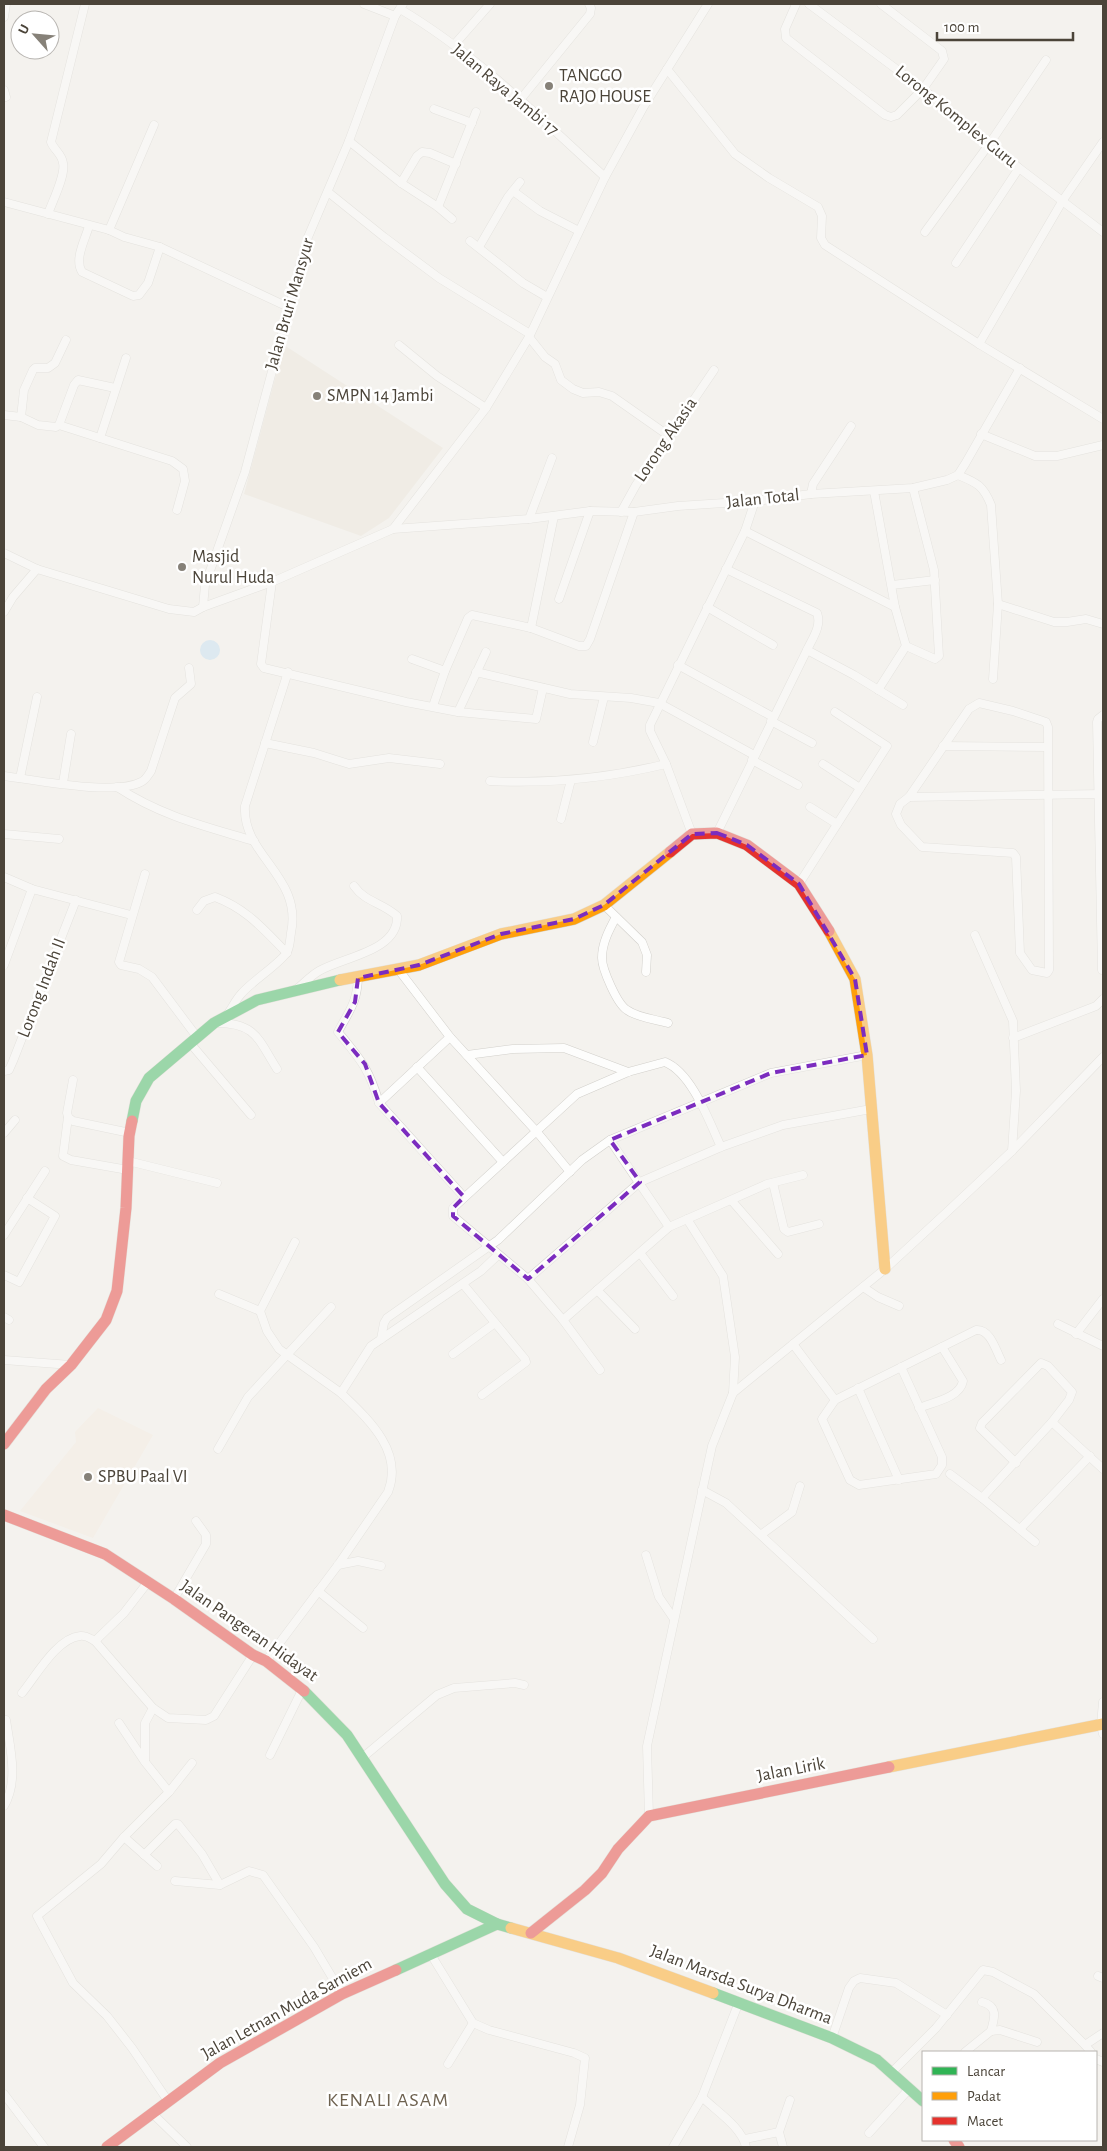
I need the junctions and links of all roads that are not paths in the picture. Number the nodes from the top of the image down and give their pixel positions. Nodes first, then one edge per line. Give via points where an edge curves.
1 (6, 4) edge
2 (85, 4) edge
3 (364, 4) edge
4 (490, 4) edge
5 (590, 4) edge
6 (708, 4) edge
7 (796, 4) edge
8 (809, 4) edge
9 (880, 4) edge
10 (399, 10) edge
11 (4, 17) edge
12 (454, 46) junction
13 (1046, 60) dead end
14 (667, 69) junction
15 (922, 89) junction
16 (520, 100) junction
17 (434, 109) dead end
18 (476, 112) dead end
19 (472, 123) junction
20 (154, 126) dead end
21 (349, 141) junction
22 (1103, 142) edge
23 (990, 143) junction
24 (456, 164) junction
25 (1019, 168) junction
26 (605, 177) junction
27 (520, 182) dead end
28 (401, 183) junction
29 (513, 191) junction
30 (328, 192) junction
31 (1063, 200) junction
32 (4, 202) edge
33 (438, 207) junction
34 (48, 214) junction
35 (452, 220) dead end
36 (90, 226) junction
37 (108, 230) junction
38 (579, 231) junction
39 (925, 232) dead end
40 (1103, 232) edge
41 (470, 241) dead end
42 (160, 247) junction
43 (479, 247) junction
44 (956, 263) dead end
45 (547, 297) junction
46 (288, 307) junction
47 (530, 336) junction
48 (66, 340) dead end
49 (979, 344) junction
50 (399, 345) dead end
51 (126, 358) dead end
52 (1020, 368) junction
53 (714, 370) dead end
54 (115, 388) junction
55 (486, 408) junction
56 (4, 416) edge
57 (21, 417) junction
58 (1103, 419) edge
59 (59, 425) junction
60 (851, 426) dead end
61 (981, 434) junction
62 (669, 436) junction
63 (100, 438) junction
64 (1103, 445) edge
65 (552, 458) dead end
66 (958, 475) junction
67 (913, 488) junction
68 (874, 491) junction
69 (811, 494) junction
70 (755, 501) junction
71 (177, 510) dead end
72 (590, 511) junction
73 (621, 512) junction
74 (634, 512) junction
75 (554, 516) junction
76 (529, 519) junction
77 (393, 529) junction
78 (744, 531) junction
79 (4, 553) edge
80 (37, 569) junction
81 (726, 569) junction
82 (935, 580) junction
83 (272, 582) junction
84 (892, 585) junction
85 (559, 599) dead end
86 (998, 604) junction
87 (203, 607) junction
88 (707, 607) junction
89 (895, 607) junction
90 (4, 612) edge
91 (1103, 624) edge
92 (531, 628) junction
93 (773, 646) dead end
94 (906, 646) junction
95 (807, 650) junction
96 (486, 652) dead end
97 (412, 659) dead end
98 (678, 665) junction
99 (189, 668) dead end
100 (445, 671) junction
101 (288, 672) junction
102 (476, 672) junction
103 (993, 678) dead end
104 (543, 688) junction
105 (878, 690) junction
106 (37, 697) dead end
107 (604, 697) junction
108 (659, 703) junction
109 (903, 705) dead end
110 (433, 706) junction
111 (458, 712) junction
112 (835, 712) dead end
113 (1103, 716) edge
114 (772, 719) junction
115 (71, 734) dead end
116 (593, 742) dead end
117 (265, 743) junction
118 (812, 743) dead end
119 (943, 746) junction
120 (1047, 747) junction
121 (753, 757) junction
122 (440, 764) dead end
123 (666, 764) junction
124 (823, 764) dead end
125 (4, 776) edge
126 (20, 778) junction
127 (571, 780) junction
128 (490, 781) dead end
129 (62, 783) junction
130 (798, 785) dead end
131 (117, 786) junction
132 (860, 788) junction
133 (1048, 794) junction
134 (1101, 794) edge
135 (909, 797) junction
136 (810, 807) dead end
137 (561, 819) dead end
138 (837, 824) junction
139 (717, 833) junction
140 (4, 834) edge
141 (692, 834) junction
142 (59, 839) dead end
143 (254, 841) junction
144 (145, 874) dead end
145 (4, 877) edge
146 (799, 884) junction
147 (354, 886) dead end
148 (32, 889) junction
149 (76, 900) junction
150 (604, 905) junction
151 (197, 910) dead end
152 (132, 915) junction
153 (616, 917) junction
154 (975, 935) dead end
155 (287, 953) junction
156 (4, 964) edge
157 (398, 969) junction
158 (1102, 970) dead end
159 (646, 972) dead end
160 (358, 978) junction
161 (294, 990) junction
162 (1103, 999) edge
163 (227, 1016) junction
164 (668, 1022) dead end
165 (214, 1023) junction
166 (450, 1037) junction
167 (1013, 1038) junction
168 (194, 1040) junction
169 (467, 1055) junction
170 (867, 1055) junction
171 (1102, 1062) edge
172 (417, 1066) junction
173 (277, 1069) dead end
174 (4, 1071) edge
175 (628, 1072) junction
176 (72, 1080) dead end
177 (700, 1102) junction
178 (379, 1103) junction
179 (871, 1109) junction
180 (251, 1115) dead end
181 (68, 1118) junction
182 (15, 1120) dead end
183 (4, 1132) edge
184 (537, 1132) junction
185 (130, 1133) junction
186 (610, 1140) junction
187 (721, 1147) junction
188 (1012, 1151) junction
189 (503, 1162) junction
190 (128, 1166) junction
191 (44, 1171) dead end
192 (570, 1172) junction
193 (804, 1175) dead end
194 (640, 1182) junction
195 (216, 1183) dead end
196 (773, 1183) junction
197 (464, 1197) junction
198 (27, 1198) junction
199 (732, 1201) junction
200 (686, 1219) junction
201 (819, 1224) dead end
202 (669, 1226) junction
203 (4, 1235) edge
204 (295, 1242) dead end
205 (488, 1246) junction
206 (640, 1252) junction
207 (778, 1254) dead end
208 (498, 1255) junction
209 (885, 1269) junction
210 (4, 1275) edge
211 (528, 1279) junction
212 (463, 1284) junction
213 (863, 1287) junction
214 (597, 1290) junction
215 (219, 1294) dead end
216 (673, 1296) dead end
217 (1103, 1299) edge
218 (899, 1306) dead end
219 (331, 1307) dead end
220 (260, 1311) junction
221 (563, 1320) junction
222 (495, 1324) junction
223 (1058, 1324) dead end
224 (635, 1329) dead end
225 (1076, 1334) junction
226 (381, 1339) junction
227 (793, 1344) junction
228 (1103, 1346) edge
229 (942, 1347) junction
230 (287, 1354) junction
231 (453, 1354) dead end
232 (4, 1360) edge
233 (1001, 1360) dead end
234 (71, 1365) junction
235 (901, 1367) junction
236 (600, 1370) dead end
237 (858, 1388) junction
238 (733, 1393) junction
239 (341, 1394) junction
240 (482, 1395) dead end
241 (835, 1400) junction
242 (920, 1408) junction
243 (1052, 1422) junction
244 (4, 1444) edge
245 (218, 1449) dead end
246 (1090, 1456) junction
247 (1016, 1463) junction
248 (1103, 1469) edge
249 (950, 1474) dead end
250 (899, 1480) junction
251 (800, 1486) dead end
252 (702, 1490) junction
253 (982, 1498) junction
254 (4, 1515) edge
255 (196, 1521) dead end
256 (1020, 1529) junction
257 (762, 1534) junction
258 (1035, 1542) dead end
259 (646, 1555) dead end
260 (338, 1565) junction
261 (381, 1566) dead end
262 (148, 1582) junction
263 (318, 1592) junction
264 (174, 1599) junction
265 (674, 1619) junction
266 (363, 1628) dead end
267 (873, 1639) dead end
268 (95, 1641) junction
269 (253, 1655) junction
270 (266, 1661) junction
271 (524, 1685) dead end
272 (302, 1690) junction
273 (22, 1693) dead end
274 (1103, 1702) edge
275 (153, 1708) junction
276 (6, 1720) dead end
277 (119, 1723) dead end
278 (1102, 1728) edge
279 (270, 1755) dead end
280 (362, 1758) junction
281 (145, 1762) junction
282 (192, 1763) dead end
283 (169, 1792) junction
284 (4, 1806) edge
285 (649, 1816) junction
286 (124, 1837) junction
287 (144, 1855) junction
288 (157, 1866) dead end
289 (175, 1881) dead end
290 (220, 1885) junction
291 (497, 1924) junction
292 (531, 1933) junction
293 (430, 1953) junction
294 (342, 1994) junction
295 (739, 2002) junction
296 (982, 2002) dead end
297 (947, 2014) junction
298 (473, 2023) junction
299 (991, 2031) junction
300 (1103, 2033) edge
301 (832, 2038) junction
302 (1037, 2042) dead end
303 (1085, 2044) junction
304 (966, 2051) edge
305 (1089, 2051) edge
306 (448, 2064) dead end
307 (892, 2072) junction
308 (910, 2088) junction
309 (4, 2094) edge
310 (702, 2097) junction
311 (922, 2097) edge
312 (790, 2100) dead end
313 (168, 2101) junction
314 (153, 2114) junction
315 (779, 2132) junction
316 (869, 2133) dead end
317 (745, 2143) edge
318 (44, 2147) edge
319 (107, 2147) edge
320 (187, 2147) edge
321 (568, 2147) edge
322 (673, 2147) edge
323 (783, 2147) edge

1 - 11 street
2 - 34 street via 51,142 63,163 63,172
3 - 10 street, Jalan Raya Jambi 17
4 - 12 street
5 - 16 street via 590,14
6 - 14 street
7 - 15 street via 785,29 786,38 885,115 897,115
8 - 15 street, Lorong Komplex Guru
9 - 15 street via 942,51 944,59
10 - 12 street, Jalan Raya Jambi 17
10 - 21 street, Jalan Bruri Mansyur
12 - 16 street, Jalan Raya Jambi 17
13 - 23 street
14 - 26 street
14 - 49 street via 735,154 818,207 822,216 821,238 825,245
15 - 23 street, Lorong Komplex Guru
16 - 26 street, Jalan Raya Jambi 17
17 - 19 street
18 - 19 street
19 - 24 street
20 - 37 street
21 - 28 street
21 - 30 street, Jalan Bruri Mansyur
22 - 31 street
23 - 25 street, Lorong Komplex Guru
23 - 39 street
24 - 28 street via 422,152
24 - 33 street
25 - 31 street, Lorong Komplex Guru
25 - 44 street
26 - 38 street
27 - 29 street
28 - 33 street
29 - 38 street via 540,211
29 - 43 street
30 - 46 street, Jalan Bruri Mansyur via 308,237
30 - 47 street via 439,278
31 - 40 street, Lorong Komplex Guru
31 - 49 street
32 - 34 street
33 - 35 street
34 - 36 street
36 - 37 street
36 - 42 street via 78,260 82,272 133,296 139,295 148,283
37 - 42 street via 124,238
38 - 45 street
41 - 43 street
42 - 46 street
43 - 45 street
45 - 47 street
46 - 87 street, Jalan Bruri Mansyur via 244,472 205,585
47 - 55 street
47 - 62 street via 545,357 555,364 561,380 572,389 612,396
48 - 57 street via 55,363 48,368 33,370 24,390
49 - 52 street
50 - 55 street via 437,376
51 - 54 street
52 - 58 street
52 - 61 street
53 - 62 street, Lorong Akasia
54 - 59 street via 78,380
54 - 63 street
55 - 77 street
56 - 57 street
57 - 59 street via 46,427
59 - 63 street
60 - 69 street via 813,484
61 - 64 street via 1035,456 1057,456
61 - 66 street
62 - 73 street, Lorong Akasia
63 - 71 street via 172,461 183,469 185,480
65 - 76 street
66 - 67 street, Jalan Total
66 - 86 street via 985,490 991,505
67 - 68 street, Jalan Total
67 - 82 street
68 - 69 street, Jalan Total
68 - 84 street
69 - 70 street, Jalan Total
70 - 74 street, Jalan Total
70 - 78 street
72 - 73 street, Jalan Total
72 - 75 street, Jalan Total
72 - 85 street
73 - 74 street, Jalan Total
74 - 92 street via 586,646
75 - 76 street, Jalan Total
75 - 92 street
76 - 77 street, Jalan Total
77 - 83 street
78 - 81 street
78 - 89 street
79 - 80 street
80 - 87 street via 169,609 194,612
80 - 90 street
81 - 88 street
81 - 95 street via 817,613 818,626
82 - 84 street
82 - 94 street via 939,656 934,659
83 - 87 street
83 - 101 street via 261,664 264,668
84 - 89 street
86 - 91 street via 1054,622 1086,619
86 - 103 street
88 - 93 street
88 - 98 street
89 - 94 street
92 - 100 street via 472,615
94 - 105 street
95 - 105 street
95 - 114 street
96 - 102 street
97 - 100 street
98 - 108 street
98 - 114 street
99 - 131 street via 191,684 175,698 151,771 144,781
100 - 110 street
101 - 110 street
101 - 117 street
102 - 104 street
102 - 111 street
104 - 107 street
104 - 111 street via 536,719
105 - 109 street
106 - 126 street
107 - 108 street
107 - 116 street
108 - 121 street
108 - 123 street via 650,731
110 - 111 street
112 - 132 street via 887,746
113 - 134 street via 1098,719
114 - 118 street
114 - 121 street
115 - 129 street
117 - 122 street via 314,752 349,764 389,758
117 - 143 street via 245,806 244,820
119 - 120 street
119 - 120 street via 969,709 979,703 1046,722
119 - 135 street
120 - 133 street
121 - 130 street
121 - 139 street
123 - 127 street
123 - 141 street
124 - 132 street
125 - 126 street
126 - 129 street
127 - 128 street
127 - 137 street
129 - 131 street via 96,788
131 - 143 street via 170,816
132 - 138 street
133 - 134 street
133 - 135 street
133 - 135 street via 1047,974 1032,970 1020,953 1016,857 1013,853 922,847 901,825 896,814 900,804
134 - 158 street
136 - 138 street
138 - 146 street
139 - 141 main road
139 - 146 main road via 747,844
140 - 142 street
141 - 150 main road
143 - 155 street via 291,899 294,919
144 - 152 street
145 - 148 street
146 - 170 main road via 855,979
147 - 161 street via 360,895 397,916 398,925 392,935 376,948 319,971
148 - 149 street
148 - 156 street
149 - 152 street
149 - 174 street, Lorong Indah II via 13,1061 9,1070
150 - 153 street
150 - 157 main road via 574,919 501,934 419,965
151 - 155 street via 215,897 228,902 243,910
152 - 168 street via 119,962 152,977
153 - 159 street via 642,942 647,955
153 - 164 street via 606,934 602,958 613,991 625,1009
154 - 167 street via 1013,1021
155 - 163 street via 242,993
157 - 160 main road
157 - 166 street
160 - 161 main road
160 - 178 street via 355,1002 338,1032 365,1064
161 - 163 main road via 257,1000
162 - 167 street via 1096,1006
163 - 165 main road
165 - 168 main road
165 - 173 street via 245,1026 255,1033
166 - 169 street
166 - 172 street
167 - 188 street via 1016,1091
168 - 180 street
168 - 185 main road via 149,1078 136,1101
169 - 175 street via 564,1048
169 - 184 street
170 - 177 street via 771,1073
170 - 179 main road
171 - 188 street
172 - 178 street
172 - 189 street
175 - 177 street via 665,1062 678,1069
175 - 184 street via 578,1094
176 - 181 street
177 - 186 street
177 - 187 street
178 - 197 street
179 - 187 street via 783,1125
179 - 209 main road
181 - 185 street
181 - 190 street via 63,1156 71,1160
182 - 183 street
184 - 189 street
184 - 192 street
185 - 190 main road
186 - 192 street
186 - 194 street
187 - 194 street
188 - 209 street
189 - 197 street
190 - 195 street
190 - 234 main road via 117,1291 106,1320
191 - 198 street
192 - 205 street
193 - 196 street
194 - 202 street
194 - 211 street
196 - 199 street
196 - 201 street via 784,1230 788,1232
197 - 205 street via 453,1208 453,1216
198 - 203 street
198 - 210 street via 55,1216 19,1282
199 - 200 street
199 - 207 street
200 - 202 street
200 - 238 street via 723,1276 735,1357
202 - 206 street
204 - 220 street
205 - 208 street
205 - 226 street via 387,1318
206 - 214 street
206 - 216 street
208 - 211 street
208 - 212 street
209 - 213 street
211 - 221 street
212 - 222 street
212 - 226 street
213 - 218 street
213 - 227 street
214 - 221 street
214 - 224 street
215 - 220 street
217 - 225 street
219 - 230 street
220 - 230 street via 267,1331 279,1349
221 - 236 street
222 - 231 street
222 - 240 street via 526,1362
223 - 225 street
225 - 228 street
226 - 239 street via 371,1346
227 - 238 street
227 - 241 street
229 - 233 street via 981,1330 988,1334
229 - 235 street
229 - 242 street via 963,1381 962,1388
230 - 239 street
230 - 245 street via 248,1397
232 - 234 street
234 - 244 main road via 46,1389
235 - 237 street
235 - 242 street
237 - 241 street
237 - 250 street
238 - 252 street via 714,1441
239 - 260 street via 372,1422 391,1456 393,1480
241 - 250 street via 822,1419 850,1480 859,1486
242 - 250 street via 942,1457 942,1465 936,1474
243 - 246 street
243 - 247 street
243 - 247 street via 1072,1392 1048,1366 1041,1363 980,1428
246 - 248 street
246 - 256 street
247 - 253 street
249 - 253 street
251 - 257 street via 792,1512
252 - 257 street via 726,1503
252 - 265 street
253 - 256 street
254 - 262 main road, Jalan Pangeran Hidayat via 105,1554
255 - 264 street via 206,1535 206,1544
256 - 258 street
257 - 267 street
259 - 265 street via 659,1597
260 - 261 street via 358,1561
260 - 263 street
262 - 264 main road, Jalan Pangeran Hidayat
262 - 268 street via 124,1613
263 - 266 street
263 - 270 street
264 - 269 main road, Jalan Pangeran Hidayat
265 - 285 street via 647,1746
268 - 273 street via 79,1636 64,1643
268 - 275 street
269 - 270 main road, Jalan Pangeran Hidayat
269 - 275 street via 212,1719 168,1718
270 - 272 main road, Jalan Pangeran Hidayat
271 - 280 street via 454,1688 438,1694
272 - 279 street
272 - 280 main road, Jalan Pangeran Hidayat via 347,1735
274 - 278 street
275 - 281 street via 145,1723
276 - 284 street via 11,1785
277 - 281 street
278 - 285 main road, Jalan Lirik
280 - 291 main road, Jalan Pangeran Hidayat via 445,1884 467,1909
281 - 283 street
282 - 283 street
283 - 286 street
285 - 292 main road via 585,1890
286 - 287 street
286 - 313 street via 101,1864 38,1913 37,1919 73,1983 107,2016
287 - 288 street
287 - 290 street via 178,1824 202,1854
289 - 290 street
290 - 294 street via 249,1871 263,1875 314,1947
291 - 292 main road, Jalan Pangeran Hidayat
291 - 293 main road, Jalan Letnan Muda Sarniem
292 - 295 main road, Jalan Marsda Surya Dharma via 618,1958
293 - 294 main road, Jalan Letnan Muda Sarniem
293 - 298 street
294 - 313 main road, Jalan Letnan Muda Sarniem via 220,2064
295 - 301 main road, Jalan Marsda Surya Dharma
295 - 310 street
296 - 299 street via 993,2008 995,2015
297 - 301 street via 896,1983 860,1978 849,1988
297 - 303 street via 983,1970 987,1970 1034,1994
297 - 307 street
298 - 306 street
298 - 321 street via 585,2058 580,2106
299 - 302 street via 1000,2030
299 - 304 street
300 - 303 street
301 - 307 main road, Jalan Marsda Surya Dharma via 871,2057
303 - 305 street
307 - 308 main road, Jalan Marsda Surya Dharma
308 - 311 main road, Jalan Marsda Surya Dharma
308 - 316 street
309 - 318 street
310 - 317 street
310 - 322 street
312 - 315 street
313 - 314 main road, Jalan Letnan Muda Sarniem
314 - 319 main road, Jalan Letnan Muda Sarniem
314 - 320 street
315 - 317 street
315 - 323 street

